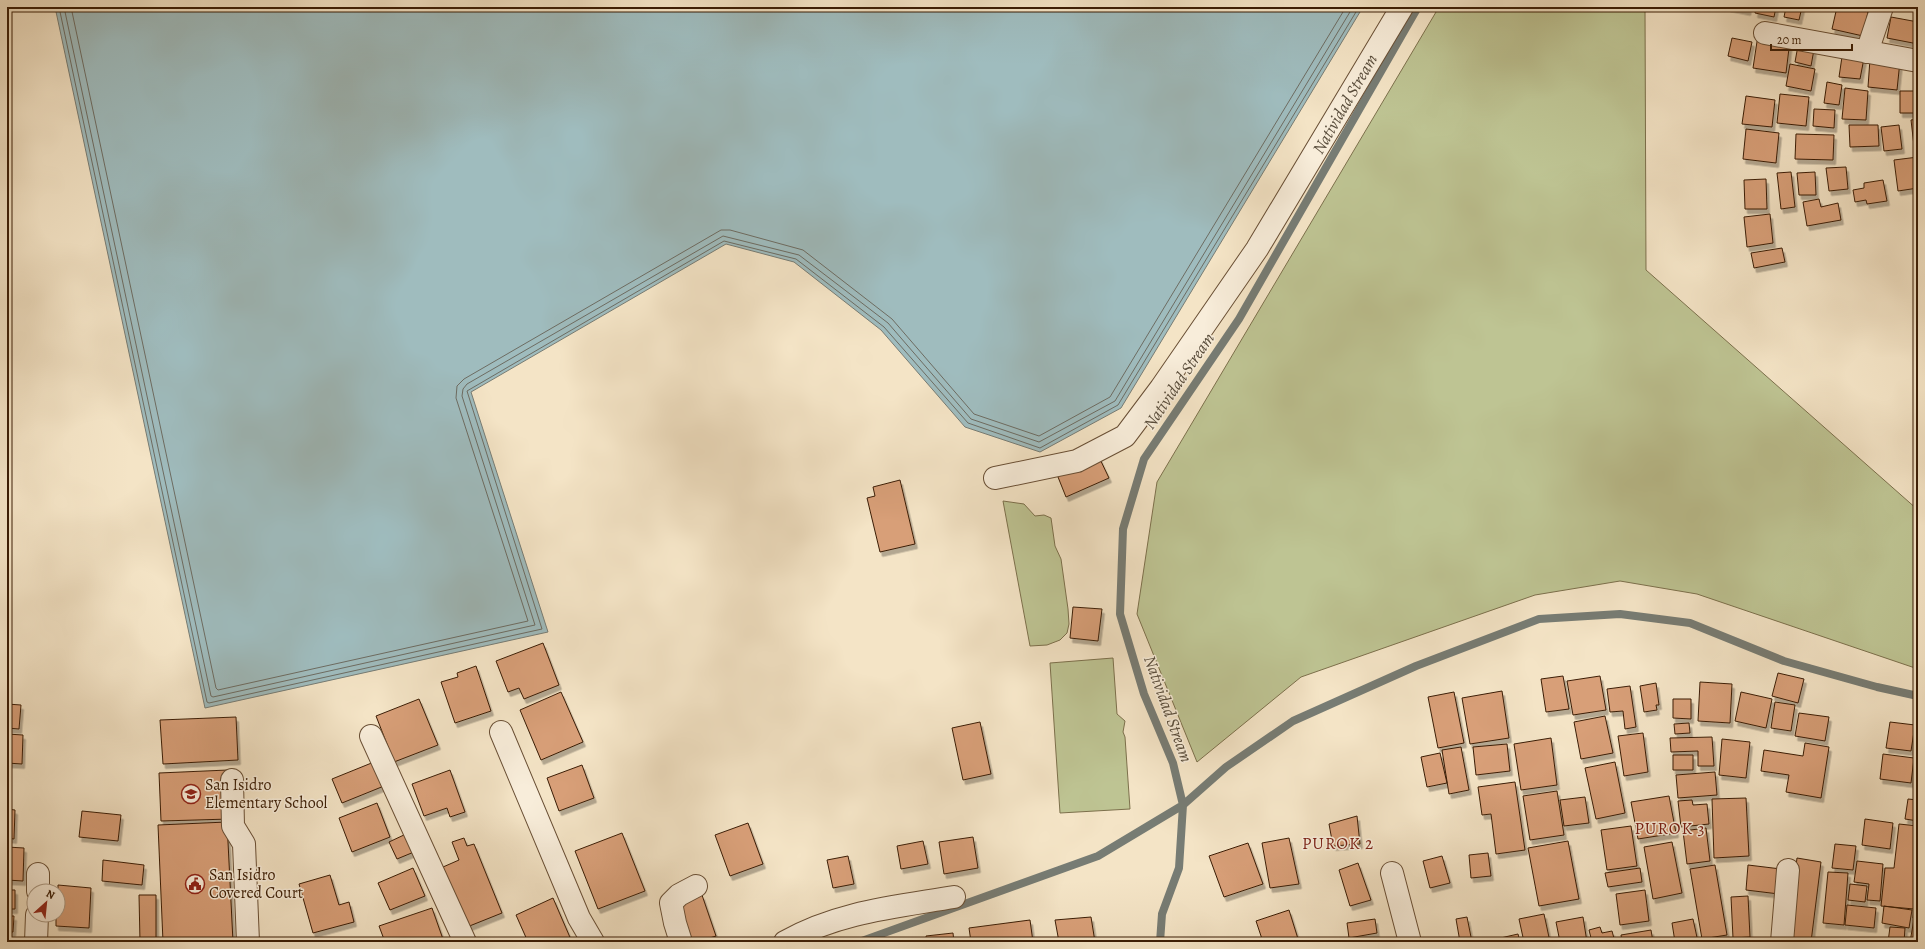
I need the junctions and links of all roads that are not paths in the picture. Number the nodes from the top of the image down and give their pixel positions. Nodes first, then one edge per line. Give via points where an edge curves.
1 (1402, 7) edge
2 (1882, 7) edge
3 (1765, 33) dead end
4 (1867, 52) junction
5 (1918, 61) edge
6 (995, 478) dead end
7 (501, 732) dead end
8 (371, 736) dead end
9 (232, 780) dead end
10 (1788, 870) dead end
11 (1392, 873) dead end
12 (696, 886) dead end
13 (954, 897) dead end
14 (37, 923) edge
15 (36, 942) edge
16 (248, 942) edge
17 (465, 942) edge
18 (593, 942) edge
19 (681, 942) edge
20 (784, 942) edge
21 (1410, 942) edge
22 (1782, 942) edge

1 - 6 street via 1257,249 1125,436 1077,461
2 - 4 street
3 - 4 street
4 - 5 street
7 - 18 street via 579,918
8 - 17 street
9 - 16 street via 233,826 244,844
10 - 22 street
11 - 21 street
12 - 19 street via 679,895 671,903
13 - 20 street via 852,914 808,929
14 - 15 street

